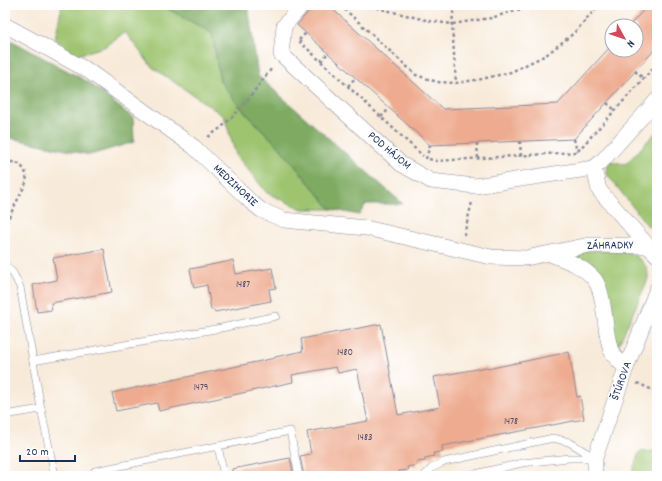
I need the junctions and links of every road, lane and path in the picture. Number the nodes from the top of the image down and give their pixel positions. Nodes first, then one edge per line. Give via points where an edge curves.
1 (302, 5) edge
2 (340, 5) edge
3 (365, 5) edge
4 (454, 5) edge
5 (534, 5) edge
6 (599, 5) edge
7 (452, 24) junction
8 (5, 25) edge
9 (284, 26) junction
10 (306, 33) dead end
11 (299, 41) junction
12 (328, 53) dead end
13 (281, 54) junction
14 (321, 61) junction
15 (657, 64) edge
16 (635, 71) dead end
17 (355, 78) dead end
18 (644, 79) junction
19 (456, 83) junction
20 (348, 86) junction
21 (657, 100) edge
22 (607, 103) dead end
23 (389, 109) dead end
24 (615, 110) junction
25 (381, 117) junction
26 (574, 139) dead end
27 (520, 141) dead end
28 (478, 143) dead end
29 (430, 145) dead end
30 (194, 147) junction
31 (577, 152) junction
32 (521, 156) junction
33 (478, 158) junction
34 (426, 159) junction
35 (5, 160) edge
36 (594, 168) junction
37 (476, 186) junction
38 (5, 225) edge
39 (461, 250) junction
40 (652, 250) edge
41 (550, 254) junction
42 (5, 265) edge
43 (657, 290) edge
44 (276, 316) dead end
45 (34, 361) junction
46 (626, 368) junction
47 (637, 383) dead end
48 (657, 392) edge
49 (41, 409) junction
50 (5, 415) edge
51 (218, 446) junction
52 (595, 458) junction
53 (55, 476) edge
54 (96, 476) edge
55 (224, 476) edge
56 (299, 476) edge
57 (424, 476) edge
58 (467, 476) edge
59 (595, 476) edge

1 - 9 street
2 - 19 path via 416,74 437,82
3 - 7 path
4 - 7 path
5 - 7 path via 491,18
6 - 19 path via 574,33 546,55 511,72 482,80
7 - 19 path
8 - 30 street, MEDZIHORIE via 87,70
9 - 11 path
9 - 13 street
10 - 11 path
11 - 14 path
12 - 14 path
13 - 30 path via 241,108 222,127
13 - 37 street, POD HÁJOM via 401,164 431,181
14 - 20 path
15 - 18 path
16 - 18 path
17 - 20 path
18 - 24 path
20 - 25 path
21 - 36 street
22 - 24 path
23 - 25 path
24 - 31 path
25 - 34 path
26 - 31 path
27 - 32 path
28 - 33 path
29 - 34 path
30 - 39 street, MEDZIHORIE via 251,202 261,210 284,220 366,228
31 - 32 path
32 - 33 path
33 - 34 path via 437,161
35 - 38 path via 18,164 25,170 27,181
36 - 37 street, POD HÁJOM
36 - 40 street via 599,190
37 - 39 path
39 - 41 street, MEDZIHORIE via 491,257 526,258
40 - 41 street, ZÁHRADKY via 589,245
41 - 46 street via 575,264 595,280 601,295 612,352
42 - 45 lane via 14,273 20,287
43 - 46 street, ŠTÚROVA
44 - 45 lane
45 - 49 lane
46 - 52 street, ŠTÚROVA
47 - 48 path
49 - 50 lane
49 - 53 lane
51 - 54 lane via 95,471
51 - 55 lane
51 - 56 lane via 290,431
52 - 57 lane via 569,442 552,438 444,462
52 - 58 lane via 522,463
52 - 59 street, ŠTÚROVA

